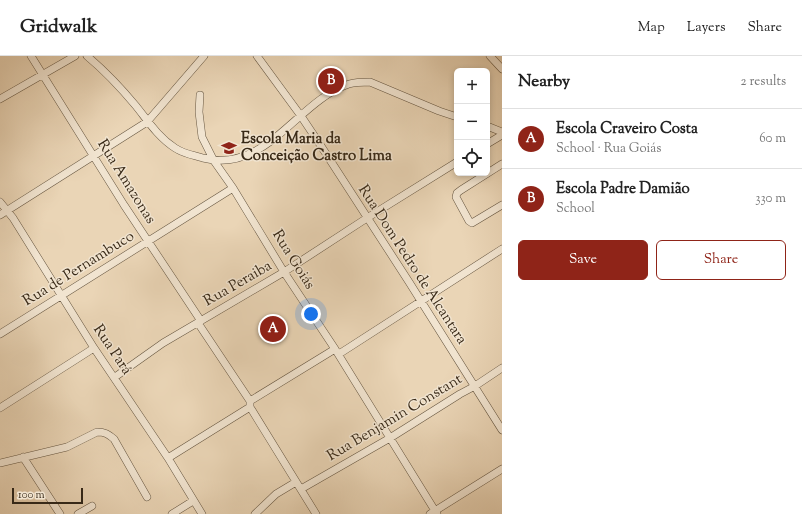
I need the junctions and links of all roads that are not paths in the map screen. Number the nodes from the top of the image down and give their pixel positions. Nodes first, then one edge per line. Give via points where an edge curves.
1 (31, 56) edge
2 (75, 56) edge
3 (88, 56) edge
4 (204, 56) edge
5 (257, 56) edge
6 (490, 56) edge
7 (502, 69) edge
8 (43, 74) junction
9 (200, 95) dead end
10 (0, 99) edge
11 (301, 116) junction
12 (454, 116) edge
13 (147, 122) junction
14 (490, 127) edge
15 (502, 133) edge
16 (490, 142) edge
17 (94, 156) junction
18 (214, 161) junction
19 (454, 164) edge
20 (502, 164) edge
21 (233, 188) junction
22 (0, 202) edge
23 (502, 205) edge
24 (7, 211) junction
25 (0, 215) edge
26 (367, 218) junction
27 (148, 241) junction
28 (502, 249) edge
29 (284, 272) junction
30 (61, 296) junction
31 (421, 301) junction
32 (200, 322) junction
33 (0, 334) edge
34 (94, 348) junction
35 (337, 352) junction
36 (502, 368) edge
37 (115, 377) junction
38 (475, 386) junction
39 (250, 404) junction
40 (0, 408) edge
41 (502, 430) edge
42 (390, 438) junction
43 (23, 458) junction
44 (168, 458) junction
45 (0, 463) edge
46 (502, 469) edge
47 (296, 482) junction
48 (301, 489) junction
49 (147, 497) dead end
50 (193, 501) junction
51 (92, 506) dead end
52 (434, 513) edge
53 (60, 514) edge
54 (78, 514) edge
55 (172, 514) edge
56 (202, 514) edge
57 (255, 514) edge
58 (316, 514) edge

1 - 8 street, Rua Amazonas
2 - 8 street
3 - 13 street via 123,90
4 - 13 street
5 - 11 street, Rua Dom Pedro de Alcantara
6 - 7 street
8 - 10 street
8 - 17 street, Rua Amazonas
9 - 18 street, Rua Goiás via 202,137
11 - 12 street via 331,92 349,84 370,82
11 - 18 street via 258,151 241,157
11 - 26 street, Rua Dom Pedro de Alcantara
13 - 17 street
13 - 18 street via 175,148
14 - 15 street
15 - 16 street
17 - 24 street
17 - 27 street, Rua Amazonas
18 - 21 street, Rua Goiás
19 - 26 street, Rua Peraiba
20 - 23 street via 461,190 456,196 472,223
21 - 27 street, Rua de Pernambuco
21 - 29 street, Rua Goiás
22 - 24 street, Rua Pará
24 - 25 street
24 - 30 street, Rua Pará
26 - 29 street, Rua Peraiba
26 - 31 street, Rua Dom Pedro de Alcantara
27 - 30 street, Rua de Pernambuco
27 - 32 street, Rua Amazonas
28 - 31 street
29 - 32 street, Rua Peraiba
29 - 35 street, Rua Goiás
30 - 33 street, Rua de Pernambuco
30 - 34 street, Rua Pará
31 - 35 street
31 - 38 street, Rua Dom Pedro de Alcantara
32 - 37 street, Rua Peraiba via 163,343
32 - 39 street, Rua Amazonas
34 - 37 street, Rua Pará
34 - 40 street
35 - 39 street
35 - 42 street, Rua Goiás
36 - 38 street, Rua Benjamin Constant
37 - 44 street, Rua Pará
38 - 41 street, Rua Dom Pedro de Alcantara
38 - 42 street, Rua Benjamin Constant
39 - 44 street
39 - 47 street, Rua Amazonas
42 - 48 street, Rua Benjamin Constant
42 - 52 street, Rua Goiás
43 - 45 street
43 - 49 street via 67,447 102,432 108,434 117,446
43 - 53 street
44 - 50 street, Rua Pará
46 - 52 street
47 - 48 street, Rua Amazonas
47 - 57 street via 276,494
48 - 58 street, Rua Amazonas
50 - 55 street
50 - 56 street, Rua Pará
51 - 54 street

